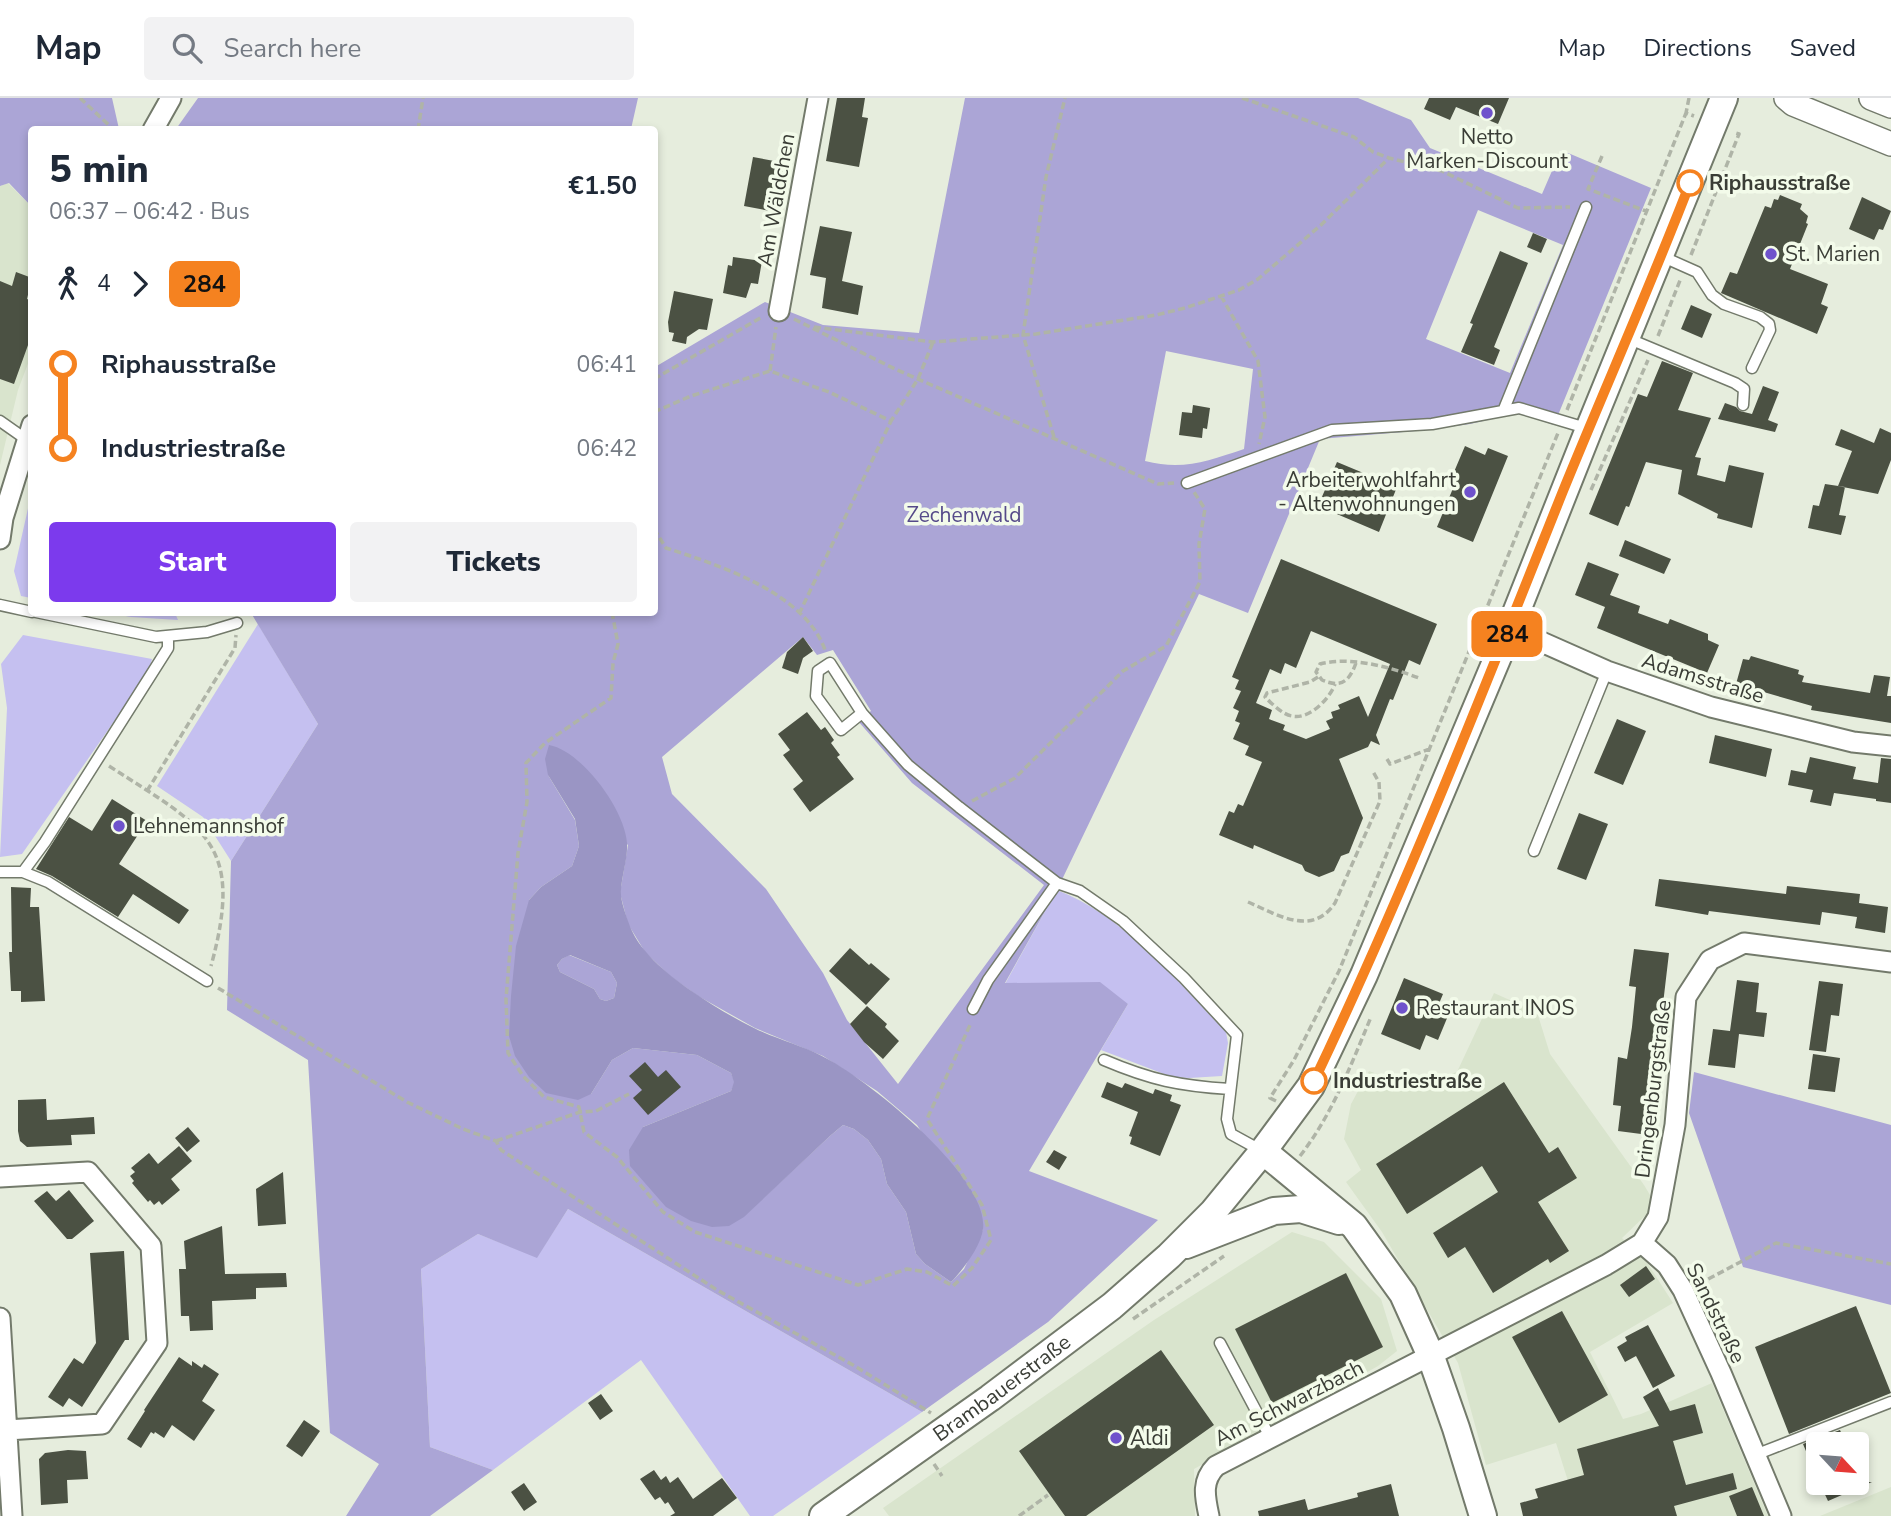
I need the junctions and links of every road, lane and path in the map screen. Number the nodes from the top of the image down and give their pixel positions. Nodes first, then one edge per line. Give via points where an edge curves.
1 (80, 98) edge
2 (171, 98) edge
3 (423, 98) edge
4 (818, 98) edge
5 (1065, 98) edge
6 (1242, 98) edge
7 (1724, 98) edge
8 (1786, 98) edge
9 (1871, 98) edge
10 (1891, 106) edge
11 (1686, 113) dead end
12 (110, 126) edge
13 (155, 126) edge
14 (419, 126) edge
15 (1891, 144) edge
16 (1602, 156) dead end
17 (1389, 159) junction
18 (1601, 194) junction
19 (1586, 207) junction
20 (1647, 212) junction
21 (1674, 222) junction
22 (1661, 256) junction
23 (1221, 296) junction
24 (779, 311) junction
25 (810, 327) junction
26 (1023, 335) junction
27 (1627, 338) junction
28 (933, 342) junction
29 (1752, 368) dead end
30 (770, 371) junction
31 (658, 377) edge
32 (918, 379) junction
33 (1743, 405) dead end
34 (1504, 409) junction
35 (658, 410) edge
36 (0, 421) edge
37 (891, 421) junction
38 (1563, 421) junction
39 (1589, 429) junction
40 (28, 433) edge
41 (28, 436) edge
42 (1054, 438) junction
43 (1257, 457) junction
44 (1188, 482) junction
45 (658, 535) edge
46 (0, 540) edge
47 (0, 605) edge
48 (28, 611) edge
49 (799, 614) junction
50 (54, 616) edge
51 (613, 616) edge
52 (237, 623) joint
53 (1510, 628) junction
54 (168, 636) junction
55 (830, 663) junction
56 (1356, 663) junction
57 (1607, 671) junction
58 (1318, 677) junction
59 (1419, 678) dead end
60 (1335, 684) junction
61 (862, 713) junction
62 (1464, 736) junction
63 (1891, 746) edge
64 (1430, 749) junction
65 (97, 759) junction
66 (1387, 759) dead end
67 (1372, 770) dead end
68 (147, 791) junction
69 (959, 807) junction
70 (1534, 851) dead end
71 (0, 872) edge
72 (23, 872) junction
73 (1057, 883) junction
74 (1248, 902) dead end
75 (1891, 961) edge
76 (207, 981) junction
77 (973, 1009) joint
78 (1104, 1060) dead end
79 (1230, 1089) junction
80 (629, 1094) dead end
81 (1293, 1111) junction
82 (580, 1112) junction
83 (1320, 1128) dead end
84 (496, 1141) junction
85 (1263, 1151) junction
86 (0, 1177) edge
87 (1354, 1226) junction
88 (1642, 1243) junction
89 (1175, 1250) junction
90 (1891, 1264) edge
91 (1683, 1290) junction
92 (0, 1318) edge
93 (1220, 1343) dead end
94 (1430, 1354) junction
95 (1891, 1402) edge
96 (6, 1430) junction
97 (944, 1431) junction
98 (1270, 1437) junction
99 (1755, 1455) junction
100 (931, 1460) dead end
101 (942, 1476) dead end
102 (1048, 1495) dead end
103 (12, 1516) edge
104 (823, 1516) edge
105 (1019, 1516) edge
106 (1209, 1516) edge
107 (1483, 1516) edge
108 (1781, 1516) edge

1 - 12 path
2 - 13 street
3 - 14 path
4 - 24 street, Am Wäldchen
5 - 26 path via 1046,177
6 - 17 path via 1354,137
7 - 21 main road, Brambauerstraße
8 - 15 street
9 - 10 street
11 - 20 path
16 - 18 path via 1588,189
17 - 19 path via 1442,171 1518,208
17 - 23 path via 1258,279
18 - 19 path
18 - 20 path
19 - 34 lane
20 - 21 path
20 - 38 path
21 - 22 main road, Brambauerstraße
22 - 27 main road, Brambauerstraße
22 - 29 lane via 1697,272 1724,304 1769,324
23 - 26 path via 1156,315
23 - 43 path via 1258,361 1265,416
24 - 25 path
24 - 30 path
24 - 31 path
25 - 28 path
25 - 32 path
26 - 28 path
26 - 42 path
27 - 33 lane via 1735,383 1744,389
27 - 39 main road, Brambauerstraße
28 - 32 path
30 - 35 path
30 - 37 path
32 - 37 path
32 - 42 path
34 - 38 lane via 1519,408
34 - 43 lane via 1432,424 1332,430
36 - 40 lane
37 - 49 path
38 - 39 lane
38 - 64 path
39 - 53 main road, Brambauerstraße
41 - 46 street
42 - 44 path via 1158,484
43 - 44 lane
44 - 69 path via 1205,509 1199,544 1200,582 1166,646 1123,671 1015,778
45 - 49 path via 666,548 727,568 780,597
47 - 48 lane
49 - 55 path via 819,632
50 - 54 lane
51 - 82 path via 618,643 611,698 545,743 526,763 527,802 518,853 506,999 508,1053 523,1076 544,1097 579,1107
52 - 54 lane
52 - 68 path via 235,648
53 - 57 street, Adamsstraße
53 - 62 main road, Brambauerstraße
54 - 65 lane via 168,648
55 - 61 lane
55 - 61 lane via 818,671 816,696 841,730
56 - 58 path via 1333,660 1320,664
56 - 59 path
56 - 60 path via 1348,680
57 - 63 street, Adamsstraße via 1711,707 1853,743
57 - 70 lane
58 - 60 path
58 - 60 path via 1265,697 1283,712 1297,716 1315,709 1332,694
61 - 69 lane via 908,765
62 - 64 path
62 - 81 main road, Brambauerstraße via 1364,975 1311,1086
64 - 66 path via 1390,764
64 - 81 path via 1339,971 1270,1098
65 - 68 path
65 - 72 lane
67 - 74 path via 1379,782 1380,802 1327,914 1308,922
68 - 76 path via 197,827 220,865 224,894 220,931
69 - 73 lane
71 - 72 lane
72 - 76 lane via 48,882
73 - 77 lane via 988,980
73 - 79 lane via 1080,891 1123,921 1237,1035
75 - 88 street, Dringenburgstraße via 1744,943 1710,960 1686,997 1675,1125 1658,1217
76 - 84 path via 407,1102
77 - 82 path via 971,1024 928,1119 982,1205 991,1240 953,1286 927,1272 907,1269 858,1285 695,1232 663,1212 617,1157 584,1132
78 - 79 lane via 1140,1076
79 - 85 lane via 1227,1119 1231,1134
80 - 82 path via 596,1111
81 - 83 path
81 - 85 main road, Brambauerstraße
82 - 84 path
84 - 97 path via 500,1150 705,1283 933,1414
85 - 87 main road
85 - 89 main road, Brambauerstraße
86 - 96 street via 88,1172 150,1245 157,1343 102,1424
87 - 89 main road, Brambauerstraße via 1301,1209 1274,1211
87 - 94 main road via 1403,1294
88 - 91 street, Sandstraße via 1667,1265
88 - 94 street
89 - 97 main road, Brambauerstraße via 1112,1306
90 - 91 path via 1776,1242 1712,1279
91 - 99 street, Sandstraße
92 - 96 street
93 - 98 lane
94 - 98 street, Am Schwarzbach
94 - 107 main road
95 - 99 lane
96 - 103 street
97 - 104 main road, Brambauerstraße
98 - 106 street, Am Schwarzbach via 1209,1472 1205,1492
99 - 108 street, Sandstraße
100 - 101 path
102 - 105 path

